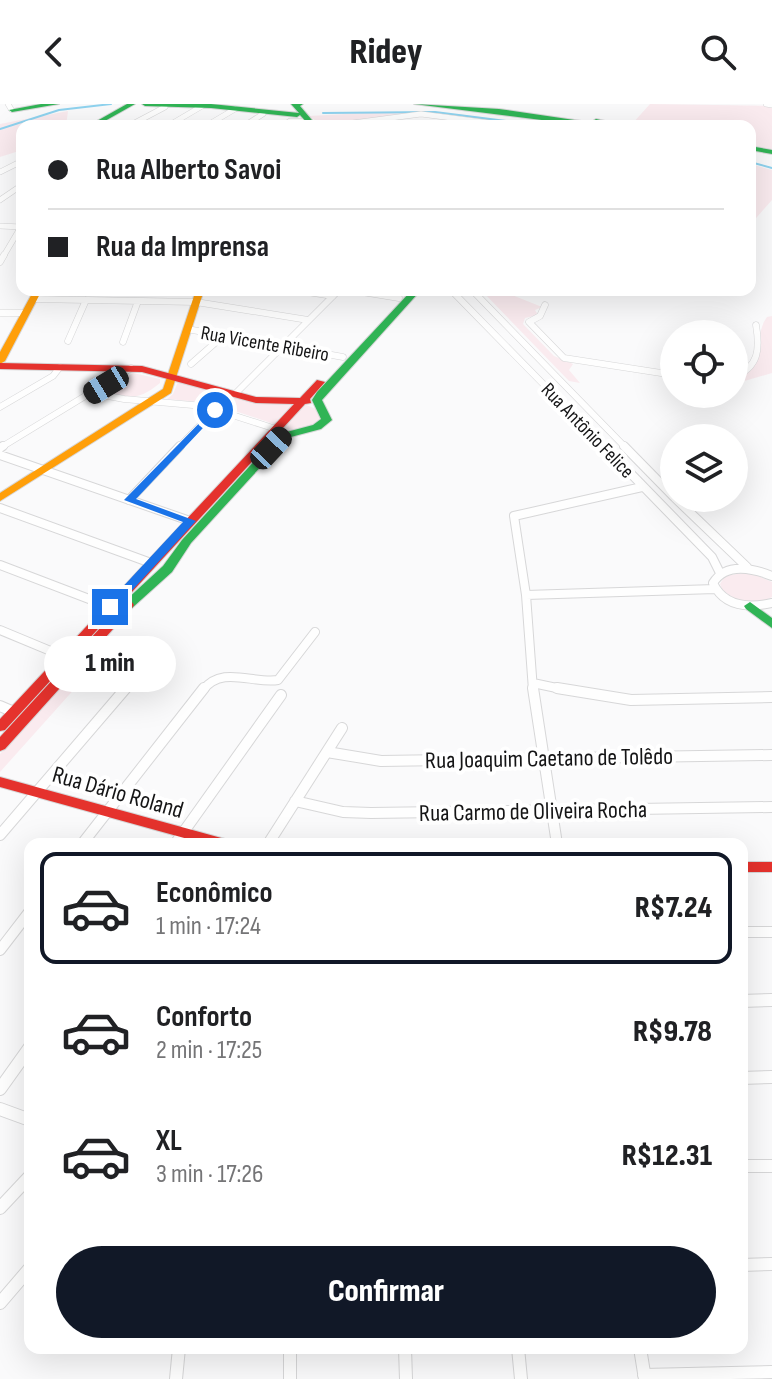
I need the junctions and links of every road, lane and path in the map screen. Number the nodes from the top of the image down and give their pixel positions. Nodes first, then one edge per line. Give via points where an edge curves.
1 (56, 104) edge
2 (132, 104) edge
3 (145, 104) edge
4 (417, 104) edge
5 (460, 104) edge
6 (766, 104) edge
7 (772, 105) edge
8 (202, 106) junction
9 (165, 107) junction
10 (235, 109) junction
11 (6, 111) edge
12 (263, 114) junction
13 (295, 115) edge
14 (467, 119) joint
15 (105, 120) edge
16 (140, 120) edge
17 (178, 120) edge
18 (216, 120) edge
19 (254, 120) edge
20 (376, 120) edge
21 (474, 120) edge
22 (561, 120) edge
23 (579, 120) edge
24 (16, 236) edge
25 (0, 262) edge
26 (198, 296) edge
27 (333, 296) edge
28 (399, 296) edge
29 (411, 296) edge
30 (457, 296) edge
31 (478, 296) edge
32 (86, 300) junction
33 (32, 301) edge
34 (138, 301) junction
35 (545, 305) dead end
36 (0, 313) edge
37 (308, 320) junction
38 (756, 325) dead end
39 (187, 329) junction
40 (223, 336) junction
41 (68, 341) dead end
42 (123, 342) dead end
43 (282, 346) junction
44 (343, 357) junction
45 (0, 364) edge
46 (191, 364) dead end
47 (60, 367) junction
48 (131, 368) junction
49 (748, 370) edge
50 (660, 373) edge
51 (172, 377) junction
52 (92, 393) junction
53 (235, 394) junction
54 (154, 402) junction
55 (311, 402) junction
56 (0, 407) edge
57 (215, 410) junction
58 (283, 430) junction
59 (0, 448) edge
60 (0, 455) edge
61 (45, 470) junction
62 (660, 482) edge
63 (642, 487) junction
64 (0, 498) edge
65 (129, 500) junction
66 (0, 508) edge
67 (690, 512) edge
68 (190, 521) junction
69 (151, 563) junction
70 (0, 565) edge
71 (772, 567) edge
72 (171, 569) junction
73 (749, 569) junction
74 (761, 571) junction
75 (720, 573) junction
76 (772, 576) edge
77 (715, 589) junction
78 (526, 595) junction
79 (772, 603) edge
80 (750, 606) junction
81 (110, 607) junction
82 (772, 624) edge
83 (0, 630) edge
84 (315, 632) dead end
85 (65, 657) junction
86 (148, 662) dead end
87 (533, 683) junction
88 (281, 695) dead end
89 (772, 697) edge
90 (7, 709) edge
91 (0, 727) edge
92 (342, 728) dead end
93 (0, 746) edge
94 (327, 752) junction
95 (772, 755) edge
96 (543, 758) junction
97 (0, 782) edge
98 (37, 792) junction
99 (295, 801) junction
100 (772, 807) edge
101 (108, 811) junction
102 (551, 811) junction
103 (0, 835) edge
104 (87, 838) edge
105 (179, 838) edge
106 (272, 838) edge
107 (556, 838) edge
108 (748, 867) edge
109 (772, 867) edge
110 (24, 919) edge
111 (748, 932) edge
112 (772, 932) edge
113 (0, 950) edge
114 (772, 1000) edge
115 (748, 1001) edge
116 (24, 1055) edge
117 (772, 1077) edge
118 (748, 1078) edge
119 (0, 1089) edge
120 (0, 1109) edge
121 (24, 1118) edge
122 (748, 1166) edge
123 (772, 1166) edge
124 (24, 1182) edge
125 (0, 1208) edge
126 (772, 1264) edge
127 (748, 1265) edge
128 (24, 1275) edge
129 (0, 1303) edge
130 (178, 1354) edge
131 (290, 1354) edge
132 (405, 1354) edge
133 (519, 1354) edge
134 (641, 1354) edge
135 (772, 1372) edge
136 (645, 1377) edge
137 (176, 1379) edge
138 (290, 1379) edge
139 (406, 1379) edge
140 (521, 1379) edge

1 - 11 street
2 - 15 street
3 - 9 street
4 - 22 street
5 - 23 street
6 - 7 street
8 - 9 street
8 - 10 street
8 - 17 street
9 - 16 street
10 - 12 street
10 - 18 street
12 - 13 street
12 - 19 street
14 - 20 street via 421,114
14 - 21 street
24 - 25 street
26 - 34 street
26 - 37 street
26 - 39 street
27 - 37 street
28 - 44 street
29 - 55 street
30 - 63 street, Rua Antônio Felice
31 - 62 street, Rua Antônio Felice
32 - 33 street
32 - 34 street
32 - 41 street
33 - 36 street
33 - 45 street
34 - 42 street
35 - 50 street via 529,322 564,358
37 - 43 street
38 - 49 street via 761,350
39 - 40 street, Rua Vicente Ribeiro
39 - 51 street
40 - 43 street, Rua Vicente Ribeiro
40 - 46 street
43 - 44 street, Rua Vicente Ribeiro
43 - 53 street
44 - 55 street
45 - 47 street
47 - 48 street
47 - 56 street
48 - 51 street
48 - 52 street
51 - 53 street
51 - 54 street via 167,391
52 - 54 street
52 - 59 street
53 - 55 street
54 - 57 street
54 - 61 street
55 - 58 street
55 - 58 street via 327,415 322,425
57 - 58 street
57 - 65 street
58 - 68 street
58 - 72 street via 193,534
60 - 61 street
61 - 64 street
61 - 65 street
63 - 75 street, Rua Antônio Felice via 712,557
63 - 78 street via 514,516
65 - 68 street
66 - 69 street
67 - 73 street, Rua Antônio Felice
68 - 69 street
69 - 72 street
69 - 81 street
70 - 81 street
71 - 74 street
72 - 93 street via 142,589
73 - 74 street
73 - 75 street
74 - 76 street
75 - 77 street
77 - 78 street
77 - 80 street via 727,600
78 - 87 street
79 - 80 street
80 - 82 street
81 - 85 street
83 - 85 street
84 - 101 street via 278,680 224,675 209,682
85 - 90 street
86 - 98 street
87 - 89 street via 631,700
87 - 96 street
88 - 105 street
90 - 91 street
92 - 94 street
94 - 96 street, Rua Joaquim Caetano de Tolêdo via 381,761
94 - 99 street
95 - 96 street, Rua Joaquim Caetano de Tolêdo
96 - 102 street
97 - 98 street, Rua Dário Roland
98 - 101 street, Rua Dário Roland
98 - 103 street
99 - 102 street, Rua Carmo de Oliveira Rocha via 343,812
99 - 106 street
100 - 102 street, Rua Carmo de Oliveira Rocha
101 - 104 street
101 - 105 street, Rua Dário Roland
102 - 107 street
108 - 109 street
110 - 113 street
111 - 112 street
114 - 115 street
116 - 119 street
117 - 118 street
120 - 121 street
122 - 123 street
124 - 125 street
126 - 127 street
128 - 129 street
130 - 137 street
131 - 138 street
132 - 139 street
133 - 140 street
134 - 136 street
135 - 136 street

